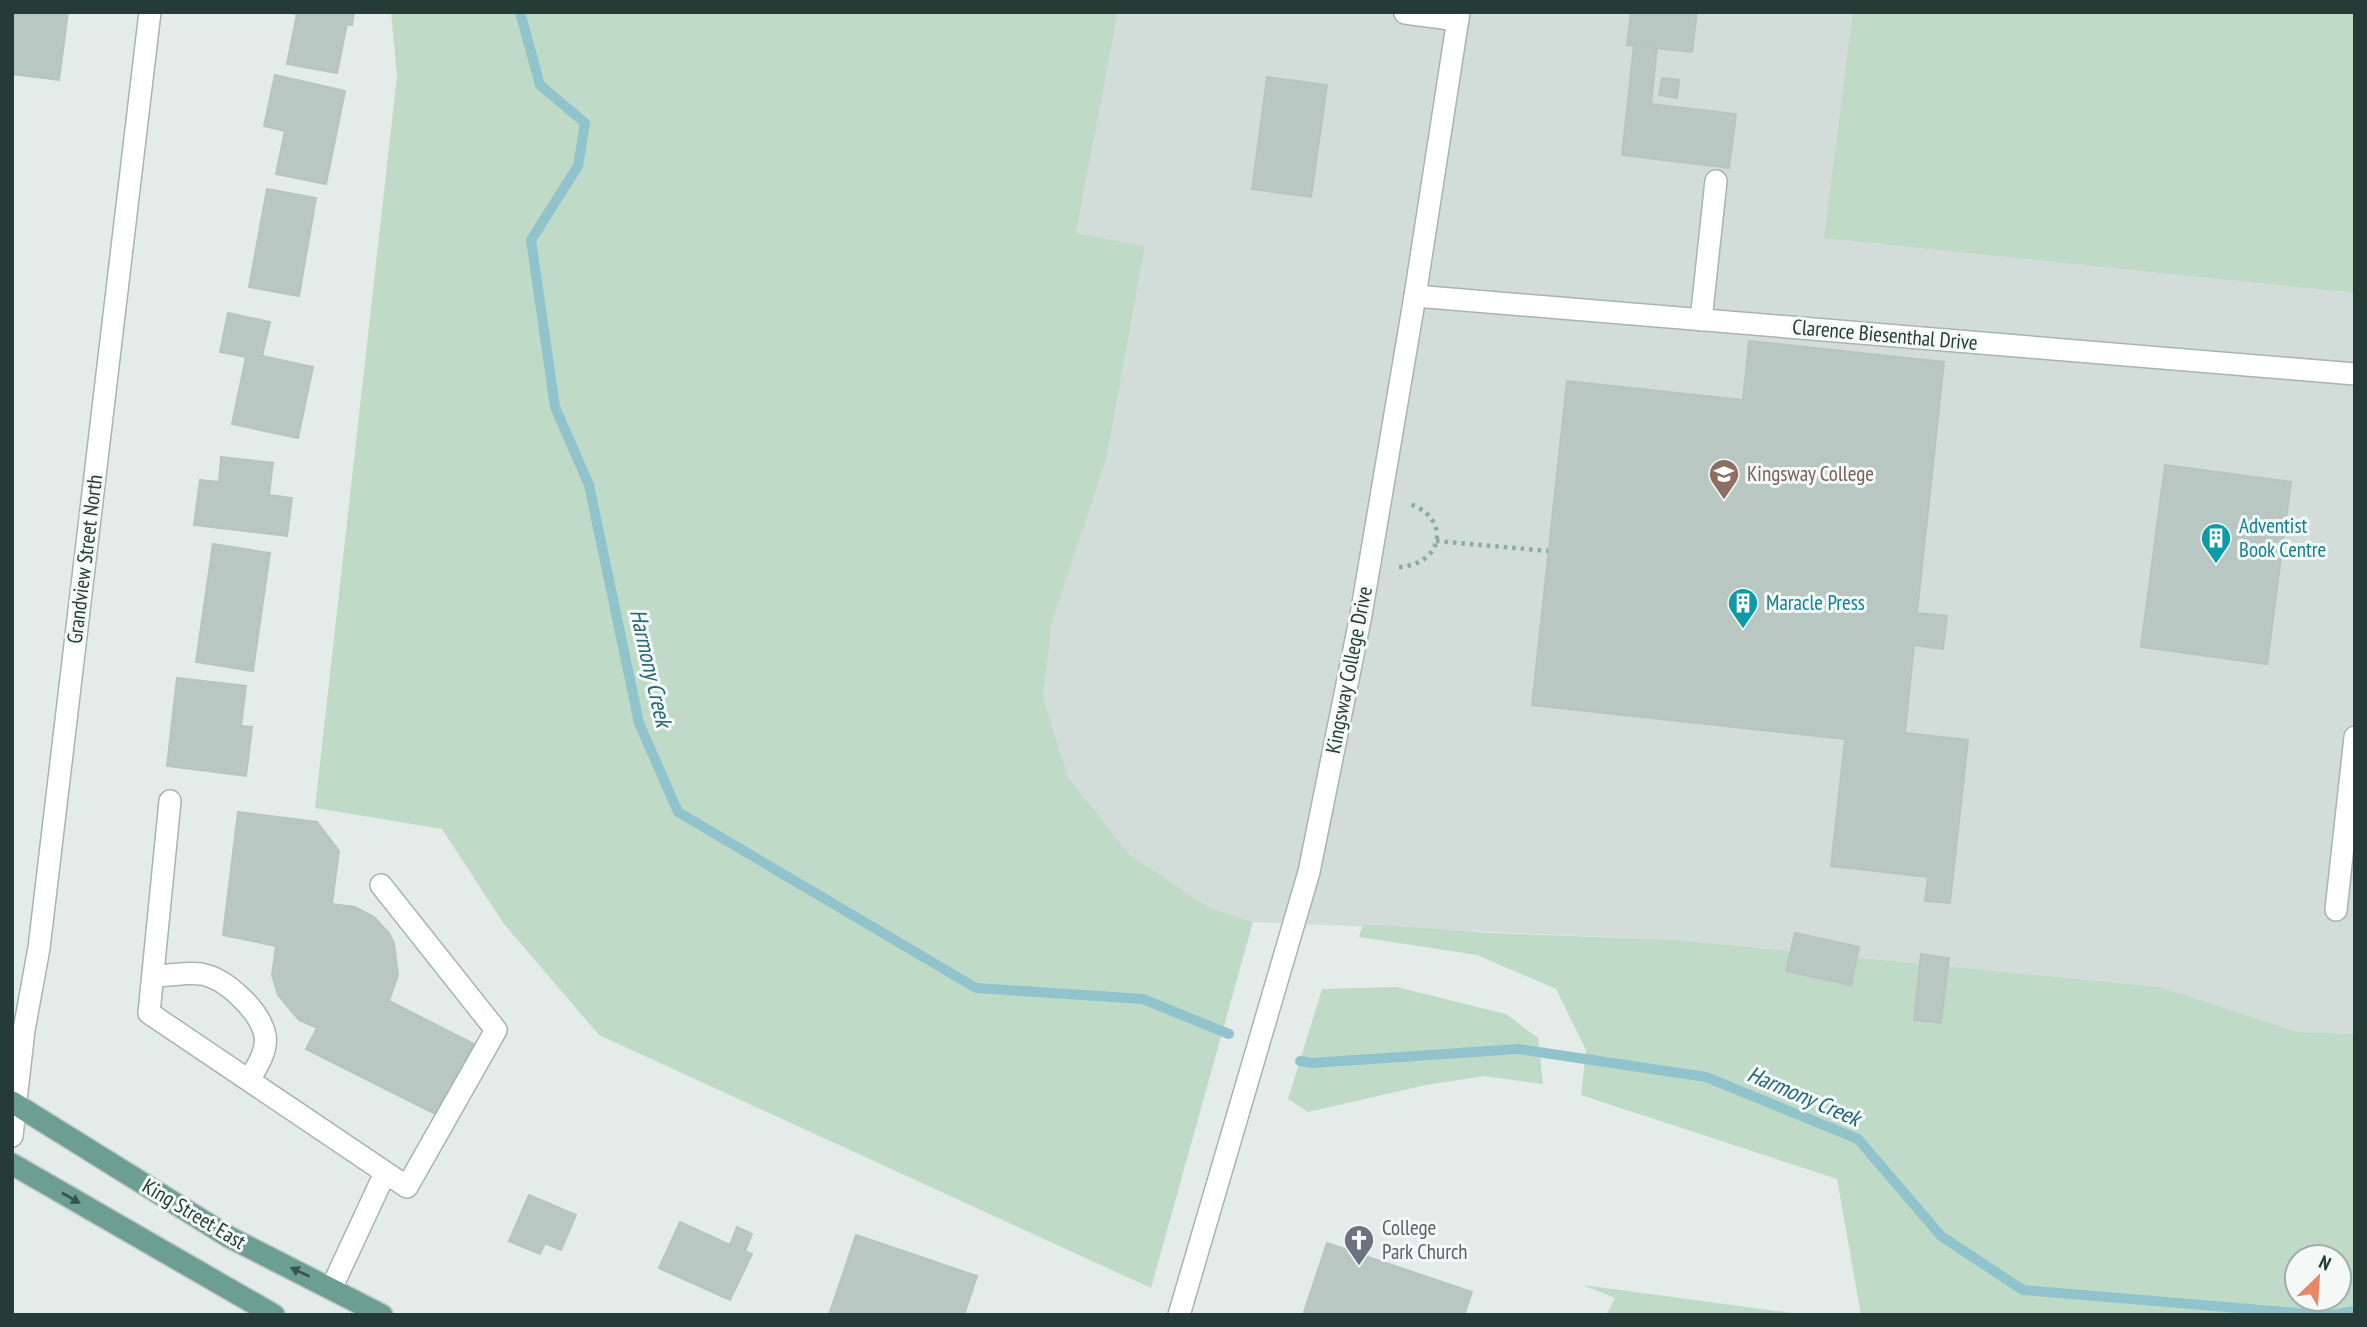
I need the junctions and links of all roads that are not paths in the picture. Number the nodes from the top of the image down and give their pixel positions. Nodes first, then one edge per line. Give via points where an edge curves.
1 (150, 12) edge
2 (1405, 13) edge
3 (1458, 16) edge
4 (1716, 181) dead end
5 (1415, 296) junction
6 (1701, 320) junction
7 (2355, 374) edge
8 (2355, 737) edge
9 (170, 801) dead end
10 (381, 886) dead end
11 (2336, 910) dead end
12 (153, 976) junction
13 (249, 1080) junction
14 (15, 1104) edge
15 (12, 1136) edge
16 (12, 1164) edge
17 (385, 1172) junction
18 (332, 1287) junction
19 (274, 1315) edge
20 (382, 1315) edge
21 (1178, 1315) edge

1 - 14 street, Grandview Street North via 40,935
2 - 3 street
3 - 5 street, Kingsway College Drive
4 - 6 street
5 - 6 street, Clarence Biesenthal Drive
5 - 21 street, Kingsway College Drive via 1361,615 1309,872
6 - 7 street, Clarence Biesenthal Drive
8 - 11 street
9 - 12 street
10 - 17 street via 496,1030 407,1187
12 - 13 street via 149,1013
12 - 13 street via 202,974 231,988 254,1012 265,1036 260,1061
13 - 17 street
14 - 15 street, Grandview Street North
18 -> 14 main road, King Street East via 229,1237
16 -> 19 main road
17 - 18 street
18 - 20 main road, King Street East

